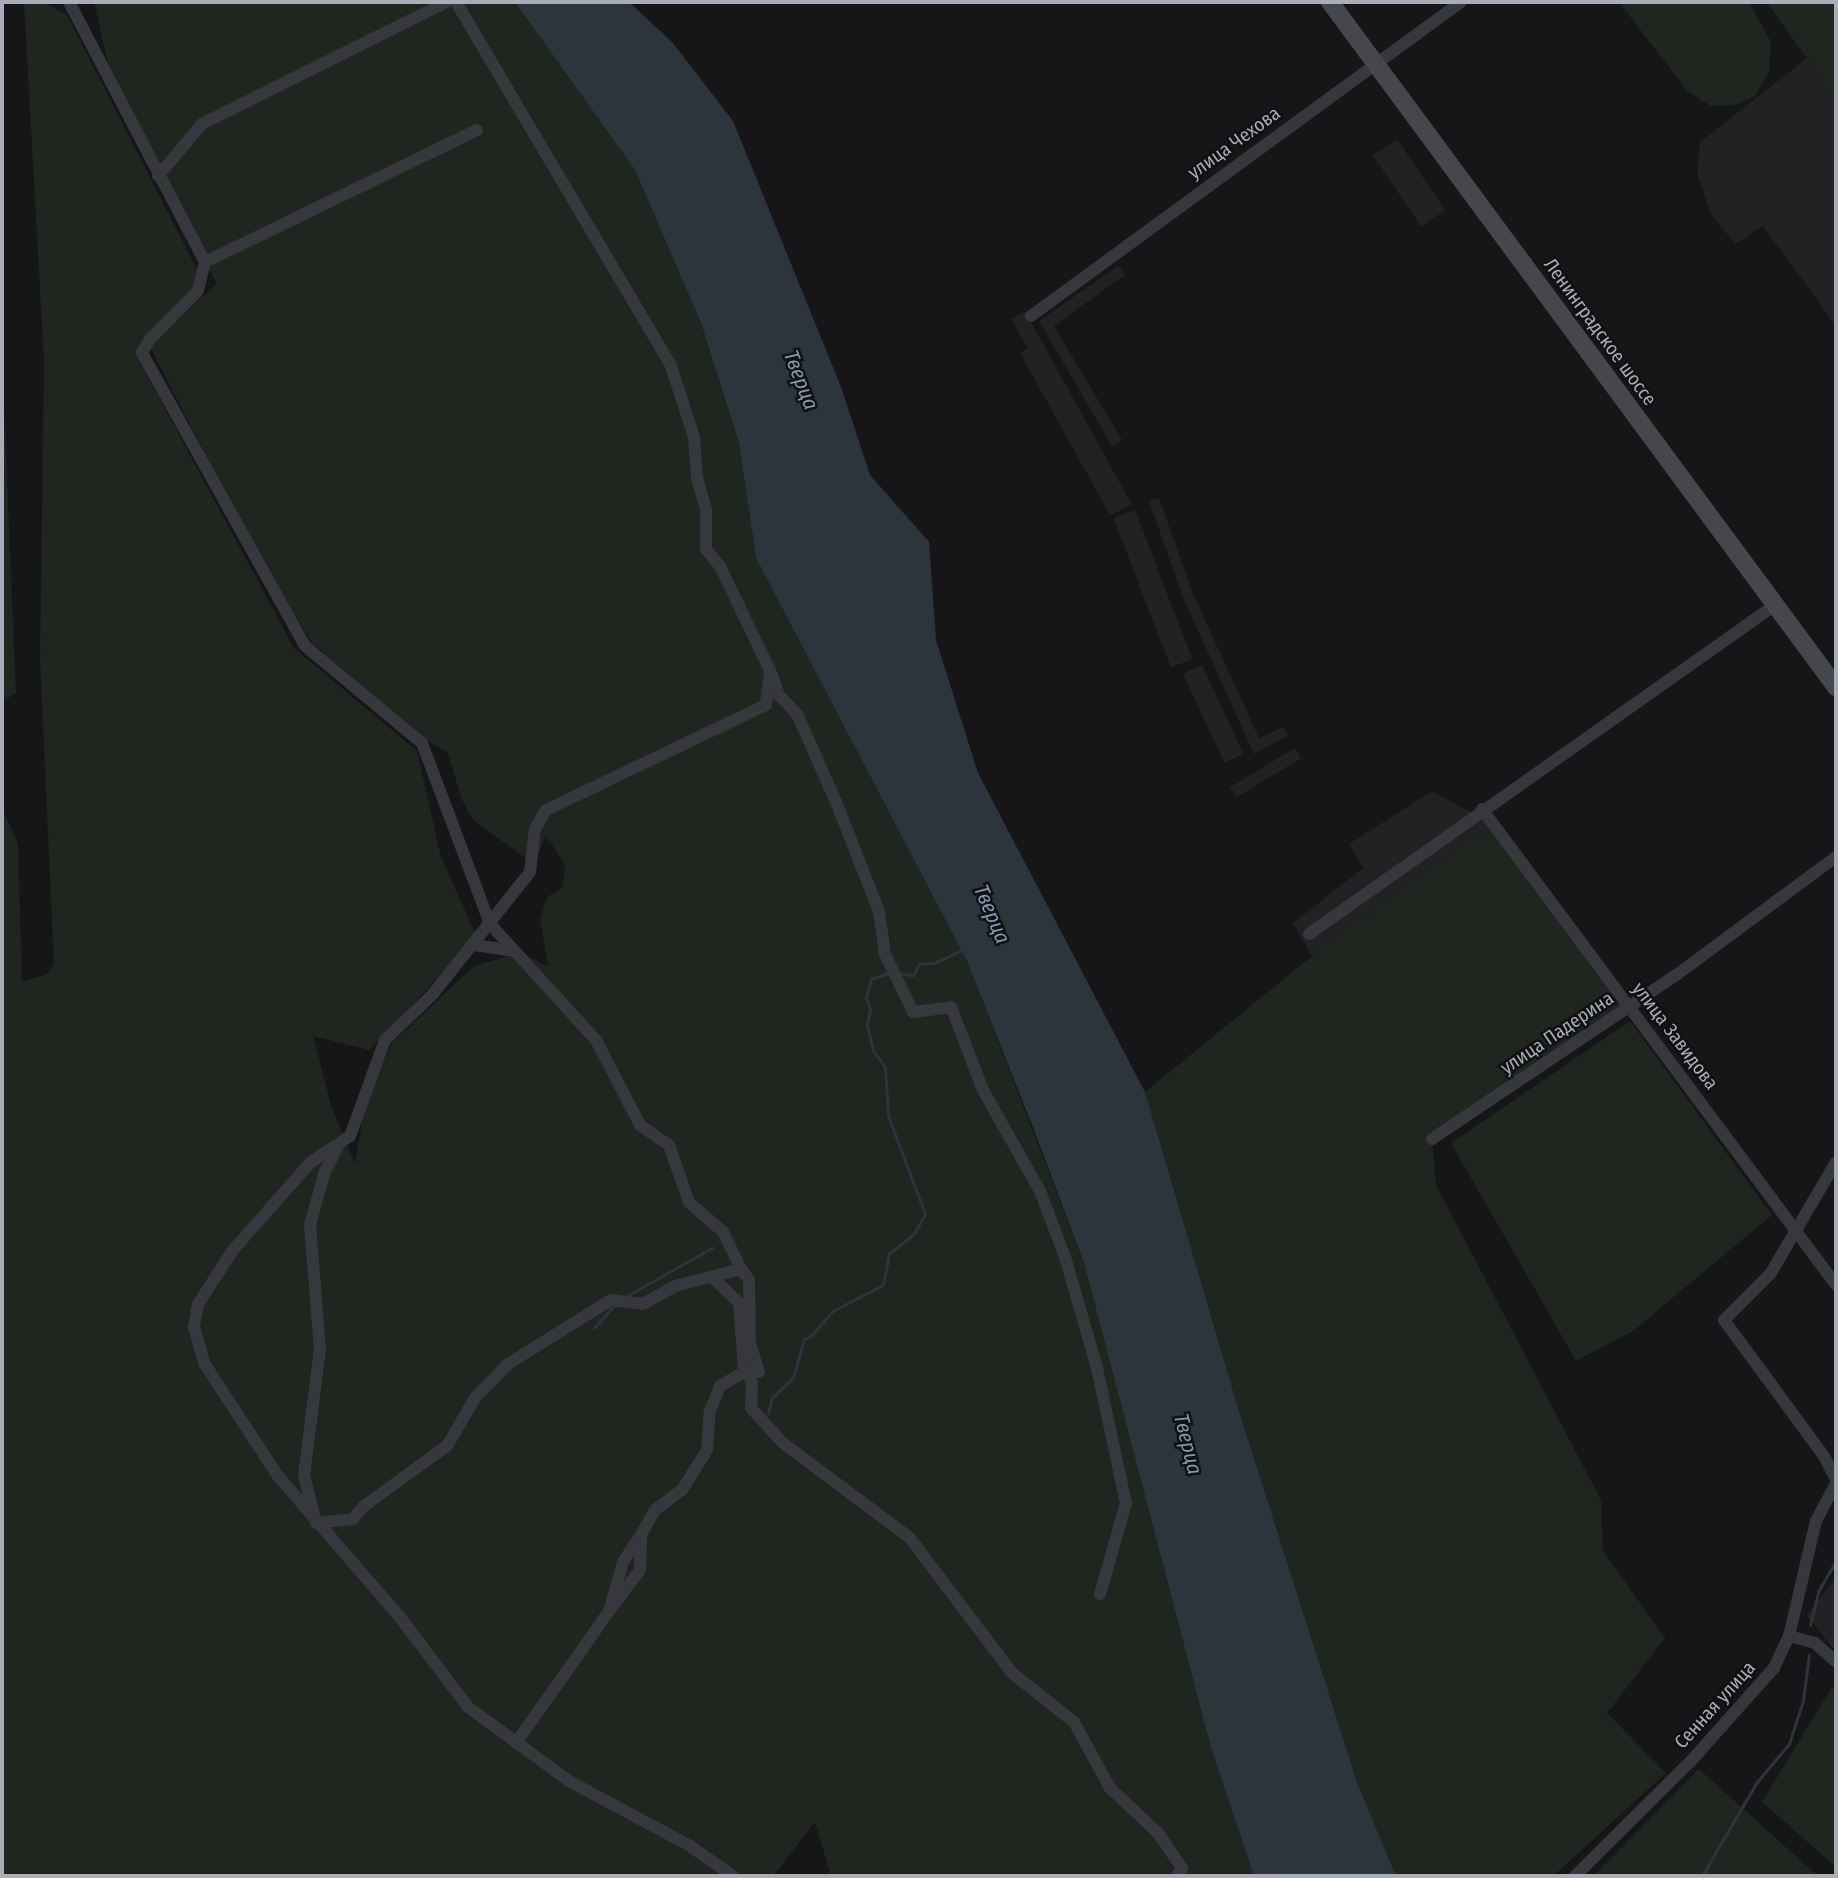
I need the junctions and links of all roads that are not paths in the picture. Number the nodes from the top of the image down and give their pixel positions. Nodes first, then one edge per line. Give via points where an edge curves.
1 (69, 2) edge
2 (447, 2) edge
3 (456, 2) edge
4 (1330, 2) edge
5 (1461, 2) edge
6 (1375, 63) junction
7 (478, 130) dead end
8 (158, 176) junction
9 (205, 262) junction
10 (1031, 316) dead end
11 (1775, 605) junction
12 (770, 671) junction
13 (1836, 687) edge
14 (1482, 809) junction
15 (1836, 857) edge
16 (489, 924) junction
17 (1309, 934) dead end
18 (474, 945) junction
19 (514, 951) junction
20 (1630, 1008) junction
21 (1432, 1139) dead end
22 (338, 1145) junction
23 (1836, 1162) edge
24 (1794, 1228) junction
25 (741, 1269) junction
26 (712, 1277) junction
27 (1836, 1285) edge
28 (746, 1371) junction
29 (1836, 1481) edge
30 (316, 1522) junction
31 (641, 1535) junction
32 (1100, 1594) dead end
33 (609, 1611) junction
34 (1789, 1636) junction
35 (1836, 1662) edge
36 (516, 1743) junction
37 (733, 1876) edge
38 (1177, 1876) edge
39 (1575, 1876) edge

1 - 8 street
2 - 8 street via 202,124
3 - 12 street via 671,366 694,437 697,478 706,509 706,549 720,566
4 - 6 main road, Ленинградское шоссе
5 - 6 street, улица Чехова
6 - 10 street, улица Чехова
6 - 11 main road, Ленинградское шоссе
7 - 9 street
8 - 9 street
9 - 16 street via 198,292 149,339 142,353 305,646 422,743
11 - 13 main road, Ленинградское шоссе
11 - 14 street
12 - 16 street via 766,705 546,810 535,829 530,872
12 - 32 street via 779,695 797,714 836,802 879,911 886,954 913,1012 951,1007 983,1090 1040,1191 1065,1257 1097,1368 1126,1503
14 - 17 street
14 - 20 street, улица Завидова
15 - 20 street, улица Падерина
16 - 18 street
16 - 19 street
18 - 19 street
18 - 22 street via 433,994 385,1040 349,1136
19 - 25 street via 596,1040 640,1125 669,1145 689,1202 723,1232
20 - 21 street, улица Падерина
20 - 24 street, улица Завидова
22 - 30 street via 325,1171 310,1225 320,1349 304,1475
22 - 30 street via 310,1163 233,1250 198,1304 194,1327 204,1363 278,1476
23 - 24 street
24 - 27 street, улица Завидова
24 - 29 street via 1771,1273 1724,1320 1824,1456
25 - 26 street
25 - 28 street via 749,1280 750,1343 759,1372
26 - 28 street via 739,1303 738,1337
26 - 30 street via 675,1286 643,1304 611,1300 545,1337 475,1398 447,1446 364,1506 353,1519
28 - 31 street via 720,1386 710,1411 707,1450 682,1490 655,1510
28 - 38 street via 752,1382 751,1408 783,1443 910,1538 1012,1673 1074,1722 1110,1788 1158,1833 1182,1868
29 - 34 street, Сенная улица via 1816,1521
30 - 36 street via 399,1616 468,1707
31 - 33 street via 623,1562
31 - 33 street via 640,1570
33 - 36 street
34 - 35 street via 1815,1643
34 - 39 street, Сенная улица via 1765,1681
36 - 37 street via 569,1781 690,1846

